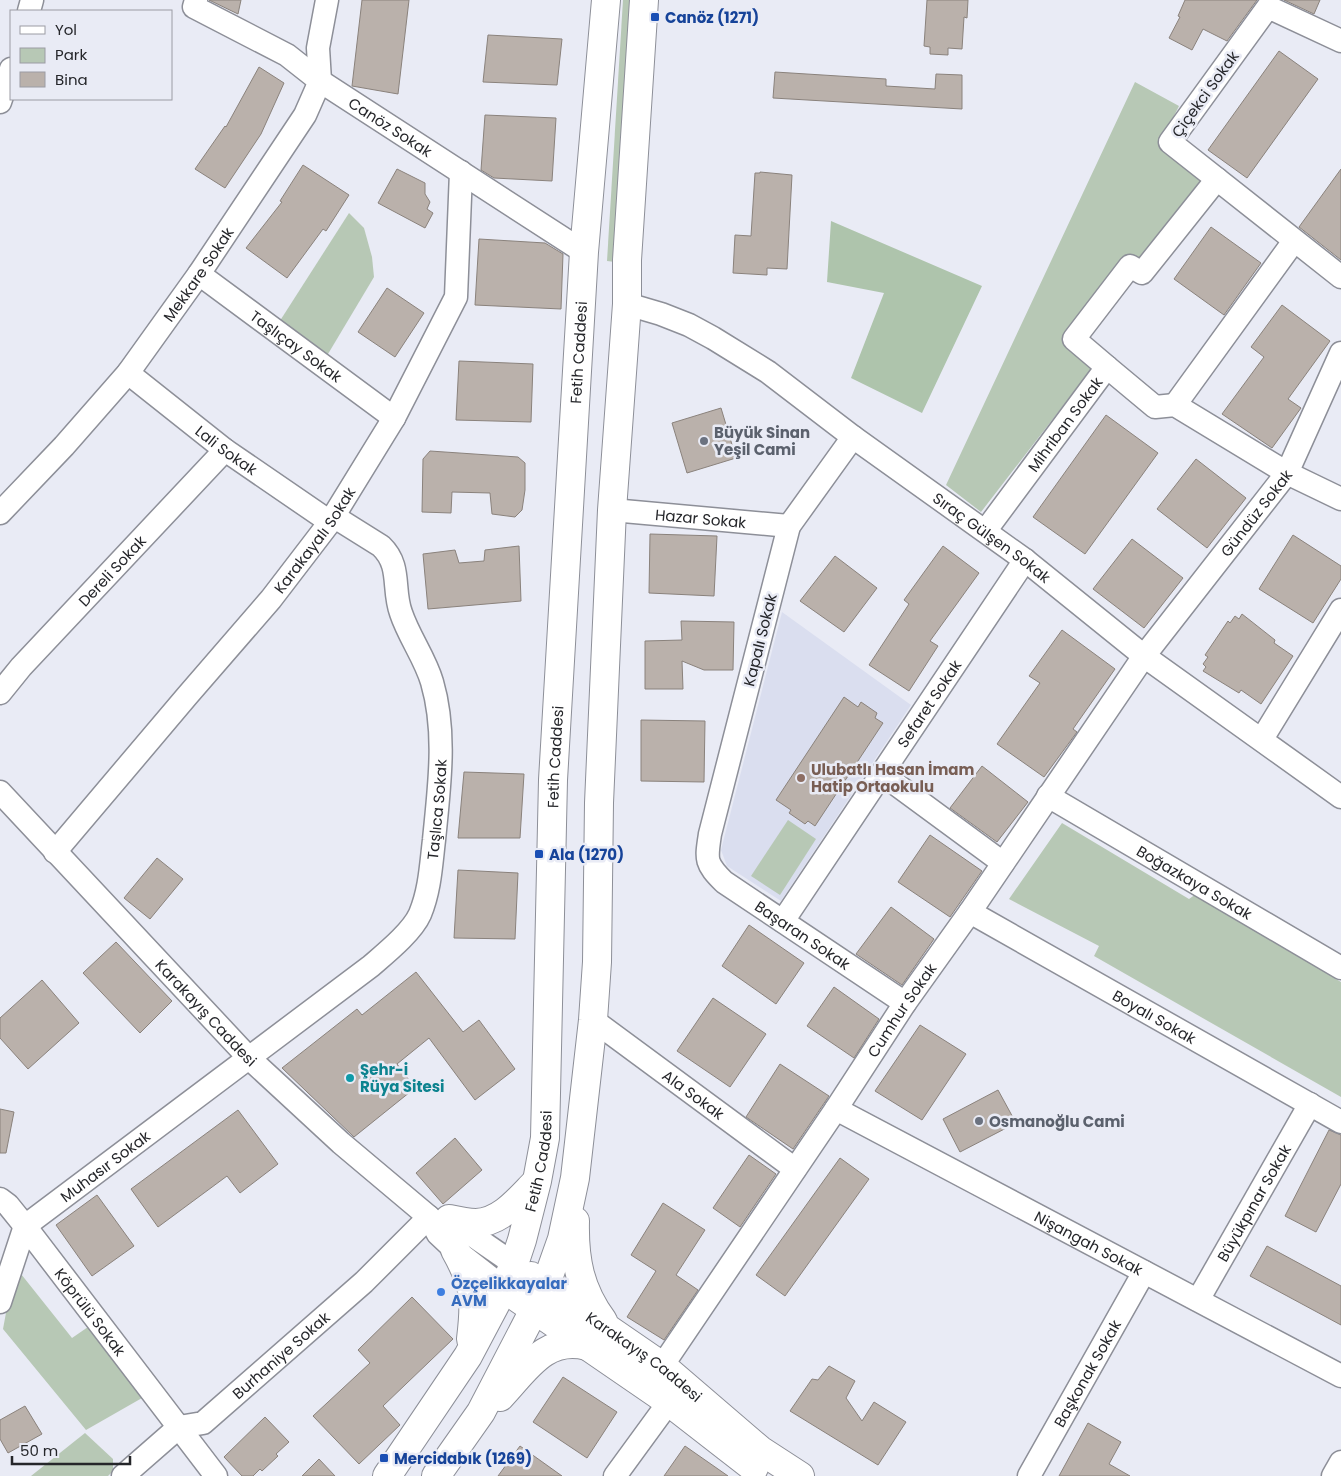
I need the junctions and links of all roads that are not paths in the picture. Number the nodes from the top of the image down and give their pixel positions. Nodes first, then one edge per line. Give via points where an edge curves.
1 (328, 0) edge
2 (606, 0) edge
3 (644, 0) edge
4 (195, 3) edge
5 (1341, 41) edge
6 (10, 73) edge
7 (320, 81) junction
8 (0, 102) edge
9 (461, 172) junction
10 (1217, 179) junction
11 (1294, 241) junction
12 (584, 252) junction
13 (199, 274) junction
14 (1341, 277) edge
15 (627, 304) junction
16 (1341, 353) edge
17 (1108, 366) junction
18 (128, 373) junction
19 (1175, 406) junction
20 (394, 418) junction
21 (853, 437) junction
22 (225, 450) junction
23 (1287, 473) junction
24 (1341, 499) edge
25 (612, 510) junction
26 (0, 513) edge
27 (332, 519) junction
28 (788, 526) junction
29 (986, 530) junction
30 (1025, 560) junction
31 (1341, 610) edge
32 (1144, 656) junction
33 (0, 693) edge
34 (1262, 740) junction
35 (882, 774) junction
36 (0, 792) edge
37 (1048, 796) junction
38 (1341, 797) edge
39 (55, 852) junction
40 (707, 861) joint
41 (1003, 863) junction
42 (970, 912) junction
43 (783, 921) junction
44 (1341, 968) edge
45 (905, 1003) junction
46 (593, 1020) junction
47 (249, 1058) junction
48 (1310, 1104) junction
49 (836, 1108) junction
50 (1341, 1122) edge
51 (795, 1169) junction
52 (575, 1178) junction
53 (538, 1181) junction
54 (0, 1199) edge
55 (439, 1218) junction
56 (25, 1226) junction
57 (455, 1250) junction
58 (1144, 1272) junction
59 (509, 1276) junction
60 (540, 1298) junction
61 (1198, 1300) junction
62 (0, 1302) edge
63 (612, 1333) junction
64 (586, 1346) junction
65 (468, 1356) junction
66 (662, 1366) junction
67 (1341, 1376) edge
68 (669, 1402) junction
69 (481, 1412) junction
70 (179, 1427) junction
71 (1341, 1462) edge
72 (123, 1476) edge
73 (216, 1476) edge
74 (387, 1476) edge
75 (436, 1476) edge
76 (615, 1476) edge
77 (765, 1476) edge
78 (800, 1476) edge
79 (1029, 1476) edge
80 (1333, 1476) edge

1 - 7 street, Mekkare Sokak via 318,48
2 - 12 main road, Fetih Caddesi
3 - 15 main road
4 - 7 street, Canöz Sokak via 286,55
5 - 10 street, Çiçekci Sokak via 1268,7 1170,142
6 - 8 street
7 - 9 street, Canöz Sokak
7 - 13 street, Mekkare Sokak via 305,115
9 - 12 street, Canöz Sokak
9 - 20 street, Karakayalı Sokak via 456,297
10 - 11 street, Çiçekci Sokak
10 - 17 street, Mihriban Sokak via 1142,273 1130,266 1074,339
11 - 14 street, Çiçekci Sokak
11 - 19 street
12 - 53 main road, Fetih Caddesi via 554,780 545,1138
13 - 18 street, Mekkare Sokak
13 - 20 street, Taşlıçay Sokak
15 - 21 street, Sıraç Gülşen Sokak via 689,325 712,338 768,372
15 - 25 main road
16 - 23 street, Gündüz Sokak
17 - 19 street via 1155,407
17 - 29 street, Mihriban Sokak
18 - 22 street, Lali Sokak
18 - 26 street, Mekkare Sokak
19 - 23 street
20 - 27 street, Karakayalı Sokak
21 - 28 street, Kapalı Sokak
21 - 29 street, Sıraç Gülşen Sokak
22 - 27 street, Lali Sokak
22 - 33 street, Dereli Sokak
23 - 24 street
23 - 32 street, Gündüz Sokak
25 - 28 street, Hazar Sokak
25 - 46 main road
27 - 39 street, Karakayalı Sokak via 271,599
27 - 47 street, Taşlıca Sokak via 387,552 395,570 401,613 432,681 440,731 440,778 428,891 419,916 398,942
28 - 40 street, Kapalı Sokak via 710,834
29 - 30 street, Sıraç Gülşen Sokak
30 - 32 street, Sıraç Gülşen Sokak
30 - 35 street, Sefaret Sokak
31 - 34 street
32 - 34 street, Sıraç Gülşen Sokak
32 - 37 street, Cumhur Sokak
34 - 38 street, Sıraç Gülşen Sokak
35 - 41 street
35 - 43 street, Sefaret Sokak
36 - 39 street, Karakayış Caddesi
37 - 41 street, Cumhur Sokak
37 - 44 street, Boğazkaya Sokak
39 - 47 street, Karakayış Caddesi
40 - 43 street, Başaran Sokak via 724,882
41 - 42 street, Cumhur Sokak
42 - 45 street, Cumhur Sokak
42 - 48 street, Boyalı Sokak
43 - 45 street, Başaran Sokak
45 - 49 street, Cumhur Sokak
46 - 51 street, Ala Sokak
46 - 52 main road
47 - 55 street, Karakayış Caddesi via 341,1143
47 - 56 street, Muhasır Sokak
48 - 50 street, Boyalı Sokak
48 - 61 street, Büyükpınar Sokak
49 - 51 street, Cumhur Sokak
49 - 58 street, Nişangah Sokak
51 - 66 street, Cumhur Sokak
52 - 60 main road via 562,1239
52 - 63 main road via 578,1269 593,1308
53 - 55 main road via 510,1208 491,1220 477,1223
53 - 59 main road, Fetih Caddesi
54 - 56 street, Köprülü Sokak
55 - 57 street, Karakayış Caddesi via 438,1234
55 - 59 street, Karakayış Caddesi
55 - 70 street, Burhaniye Sokak via 203,1424
56 - 62 street
56 - 70 street, Köprülü Sokak
57 - 59 street, Karakayış Caddesi
57 - 65 main road via 472,1288 474,1312
58 - 61 street, Nişangah Sokak
58 - 79 street, Başkonak Sokak
59 - 60 main road, Karakayış Caddesi
59 - 65 main road, Fetih Caddesi
60 - 63 main road, Karakayış Caddesi
60 - 64 main road, Karakayış Caddesi
60 - 69 main road
61 - 67 street, Nişangah Sokak
63 - 66 main road, Karakayış Caddesi
64 - 68 main road, Karakayış Caddesi
64 - 69 main road via 566,1343 550,1348
65 - 74 main road, Fetih Caddesi
66 - 78 main road, Karakayış Caddesi via 760,1450
68 - 76 street
68 - 77 main road, Karakayış Caddesi
69 - 75 main road
70 - 72 street
70 - 73 street, Köprülü Sokak
71 - 80 street

